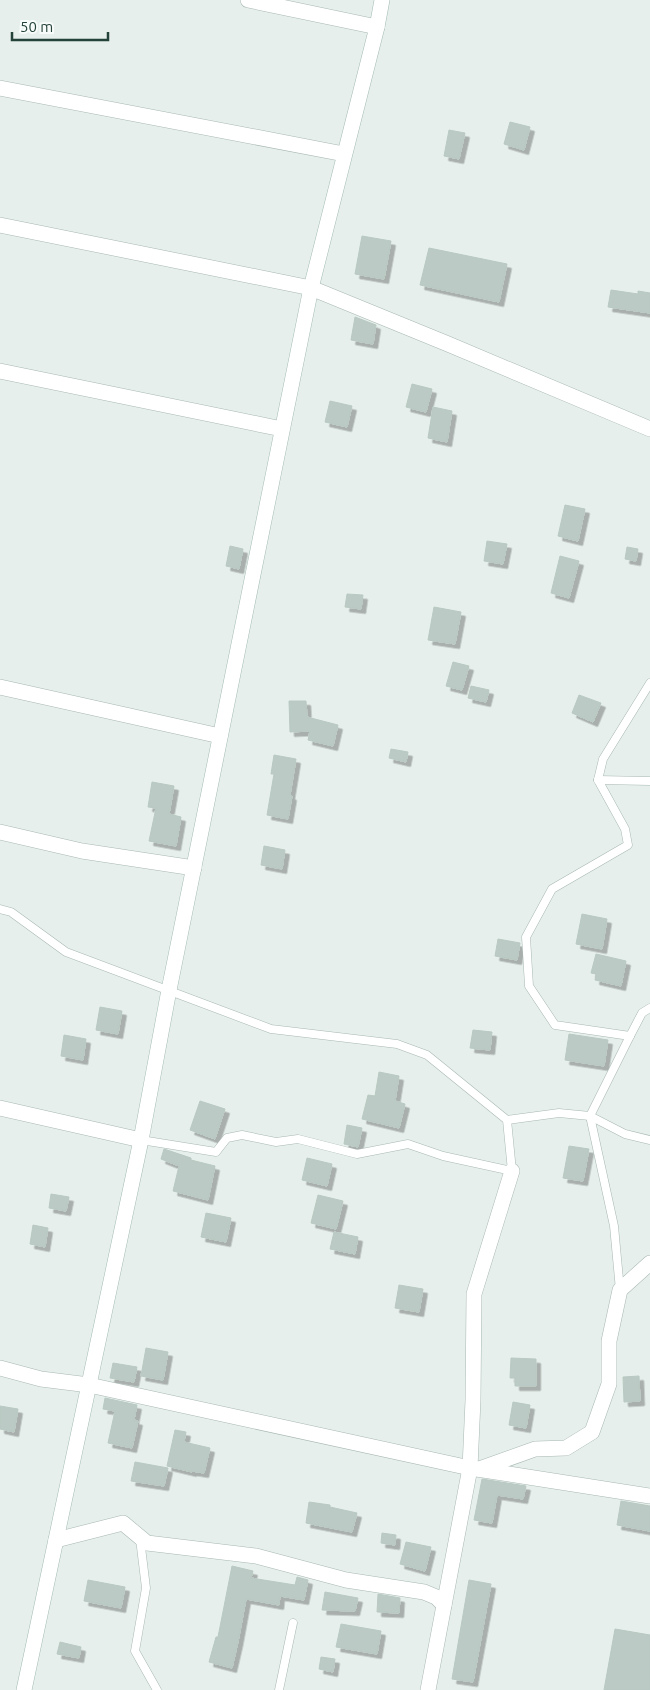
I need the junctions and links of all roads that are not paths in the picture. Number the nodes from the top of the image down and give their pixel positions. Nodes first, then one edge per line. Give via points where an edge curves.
1 (248, 0) edge
2 (382, 0) edge
3 (377, 27) junction
4 (0, 88) edge
5 (344, 154) junction
6 (0, 225) edge
7 (311, 288) junction
8 (0, 372) edge
9 (282, 429) junction
10 (650, 429) edge
11 (650, 683) edge
12 (0, 687) edge
13 (220, 736) junction
14 (598, 780) junction
15 (650, 781) edge
16 (0, 832) edge
17 (194, 868) junction
18 (0, 910) edge
19 (169, 990) junction
20 (650, 1008) edge
21 (630, 1036) junction
22 (0, 1108) edge
23 (590, 1116) junction
24 (507, 1120) junction
25 (141, 1140) junction
26 (650, 1140) edge
27 (512, 1171) junction
28 (650, 1263) edge
29 (620, 1290) junction
30 (0, 1368) edge
31 (89, 1385) junction
32 (473, 1468) junction
33 (650, 1496) edge
34 (140, 1537) junction
35 (56, 1540) junction
36 (444, 1605) junction
37 (293, 1623) dead end
38 (24, 1690) edge
39 (157, 1690) edge
40 (279, 1690) edge
41 (428, 1690) edge

1 - 3 street
2 - 3 street
3 - 5 street
4 - 5 street
5 - 7 street
6 - 7 street
7 - 9 street
7 - 10 street
8 - 9 street
9 - 13 street
11 - 14 lane via 603,759
12 - 13 street
13 - 17 street
14 - 15 lane
14 - 21 lane via 625,829 628,845 552,889 526,937 529,986 555,1025
16 - 17 street via 82,851
17 - 19 street
18 - 19 lane via 11,912 66,952
19 - 24 lane via 271,1030 397,1044 427,1055
19 - 25 street
20 - 21 lane via 642,1014
21 - 23 lane
22 - 25 street
23 - 24 lane via 559,1113
23 - 26 lane via 625,1134
23 - 29 lane via 614,1226
24 - 27 lane
25 - 27 lane via 216,1152 227,1138 242,1134 276,1142 298,1139 357,1154 408,1144 443,1156
25 - 31 street
27 - 32 street via 474,1294
28 - 29 street
29 - 32 street via 609,1341 609,1384 592,1432 566,1448 535,1449
30 - 31 street
31 - 32 street
31 - 35 street
32 - 33 street
32 - 36 street
34 - 35 street via 123,1523
34 - 36 street via 147,1543 256,1556 346,1580 424,1592
34 - 39 lane via 146,1588 135,1651
35 - 38 street
36 - 41 street
37 - 40 lane

